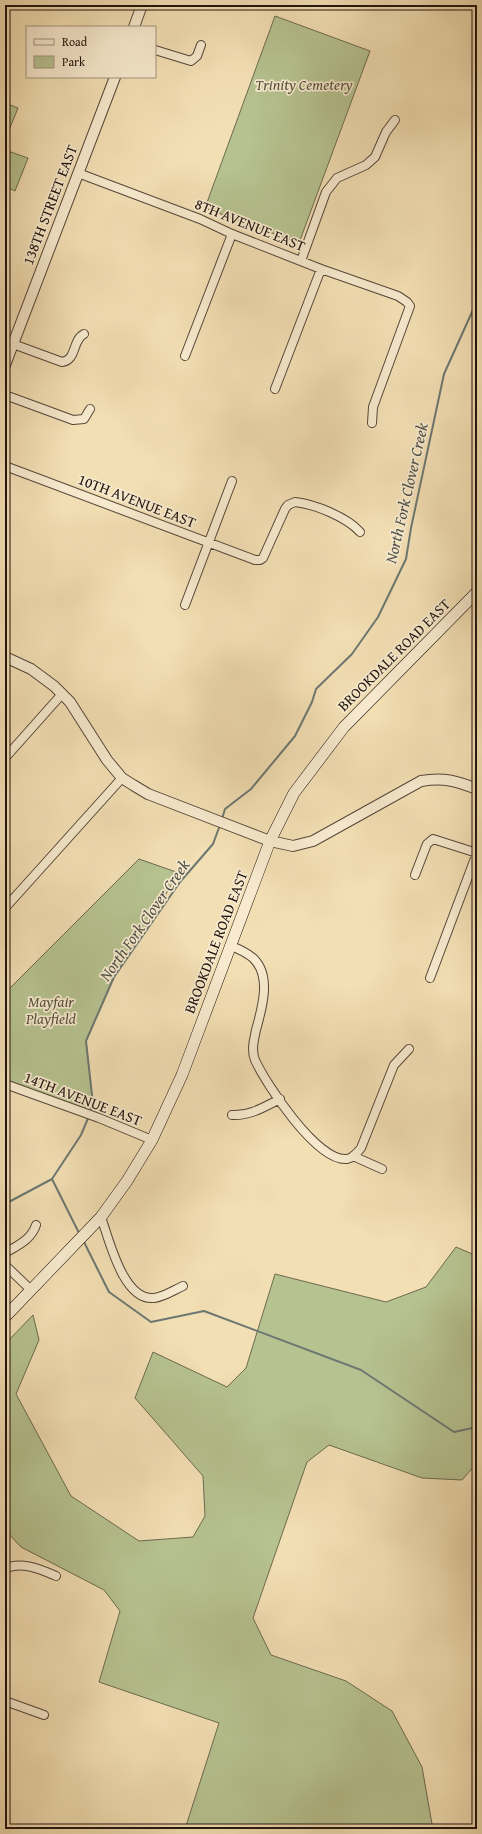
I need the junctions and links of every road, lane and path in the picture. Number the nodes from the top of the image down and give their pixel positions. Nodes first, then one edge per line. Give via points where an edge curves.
1 (142, 5) edge
2 (134, 26) edge
3 (201, 45) dead end
4 (156, 50) edge
5 (114, 78) edge
6 (395, 120) dead end
7 (78, 173) junction
8 (232, 234) junction
9 (301, 261) junction
10 (321, 269) junction
11 (84, 334) dead end
12 (13, 344) junction
13 (185, 356) dead end
14 (5, 365) edge
15 (275, 389) dead end
16 (5, 395) edge
17 (90, 408) dead end
18 (372, 423) dead end
19 (5, 466) edge
20 (232, 481) dead end
21 (360, 532) dead end
22 (208, 544) junction
23 (477, 592) edge
24 (185, 605) dead end
25 (5, 657) edge
26 (62, 694) junction
27 (5, 758) edge
28 (122, 778) junction
29 (477, 789) edge
30 (270, 841) junction
31 (477, 853) edge
32 (414, 875) dead end
33 (5, 908) edge
34 (231, 946) junction
35 (430, 978) dead end
36 (409, 1049) dead end
37 (5, 1084) edge
38 (280, 1099) junction
39 (232, 1115) dead end
40 (152, 1140) junction
41 (353, 1156) junction
42 (382, 1169) dead end
43 (101, 1217) junction
44 (36, 1225) dead end
45 (5, 1253) edge
46 (5, 1265) edge
47 (183, 1286) dead end
48 (31, 1290) junction
49 (5, 1317) edge
50 (5, 1569) edge
51 (56, 1576) dead end
52 (5, 1701) edge
53 (44, 1715) dead end

1 - 2 street
3 - 4 street via 197,56 191,61
5 - 7 street, 138TH STREET EAST
6 - 9 street via 374,157 366,165 337,178 326,192
7 - 8 street, 8TH AVENUE EAST
7 - 12 street, 138TH STREET EAST
8 - 9 street, 8TH AVENUE EAST
8 - 13 street
9 - 10 street, 8TH AVENUE EAST
10 - 15 street
10 - 18 street, 8TH AVENUE EAST via 398,296 410,306 373,407
11 - 12 street via 66,362
12 - 14 street, 138TH STREET EAST
16 - 17 street via 73,420 84,419
19 - 22 street, 10TH AVENUE EAST
20 - 22 street
21 - 22 street, 10TH AVENUE EAST via 350,522 295,502 288,505 266,554 260,560
22 - 24 street
23 - 30 main road, BROOKDALE ROAD EAST via 340,731 294,793
25 - 26 street via 39,674
26 - 27 street
26 - 28 street via 70,702 100,752
28 - 30 street via 148,794
28 - 33 street
29 - 30 street via 448,779 421,781 313,841 293,846
30 - 34 main road, BROOKDALE ROAD EAST
31 - 32 street via 432,839 426,844
31 - 35 street
34 - 38 street via 253,959 263,977 264,997 253,1054 259,1068
34 - 40 main road, BROOKDALE ROAD EAST via 182,1076
36 - 41 street via 394,1065 361,1148
37 - 40 street, 14TH AVENUE EAST via 100,1118
38 - 39 street via 251,1113 242,1116
38 - 41 street via 301,1130 312,1140 341,1158
40 - 43 main road, BROOKDALE ROAD EAST
41 - 42 street
43 - 47 street via 118,1266 132,1288 143,1295 155,1298
43 - 48 main road, BROOKDALE ROAD EAST
44 - 45 street via 27,1240
46 - 48 street
48 - 49 main road, BROOKDALE ROAD EAST
50 - 51 street via 24,1566
52 - 53 street

